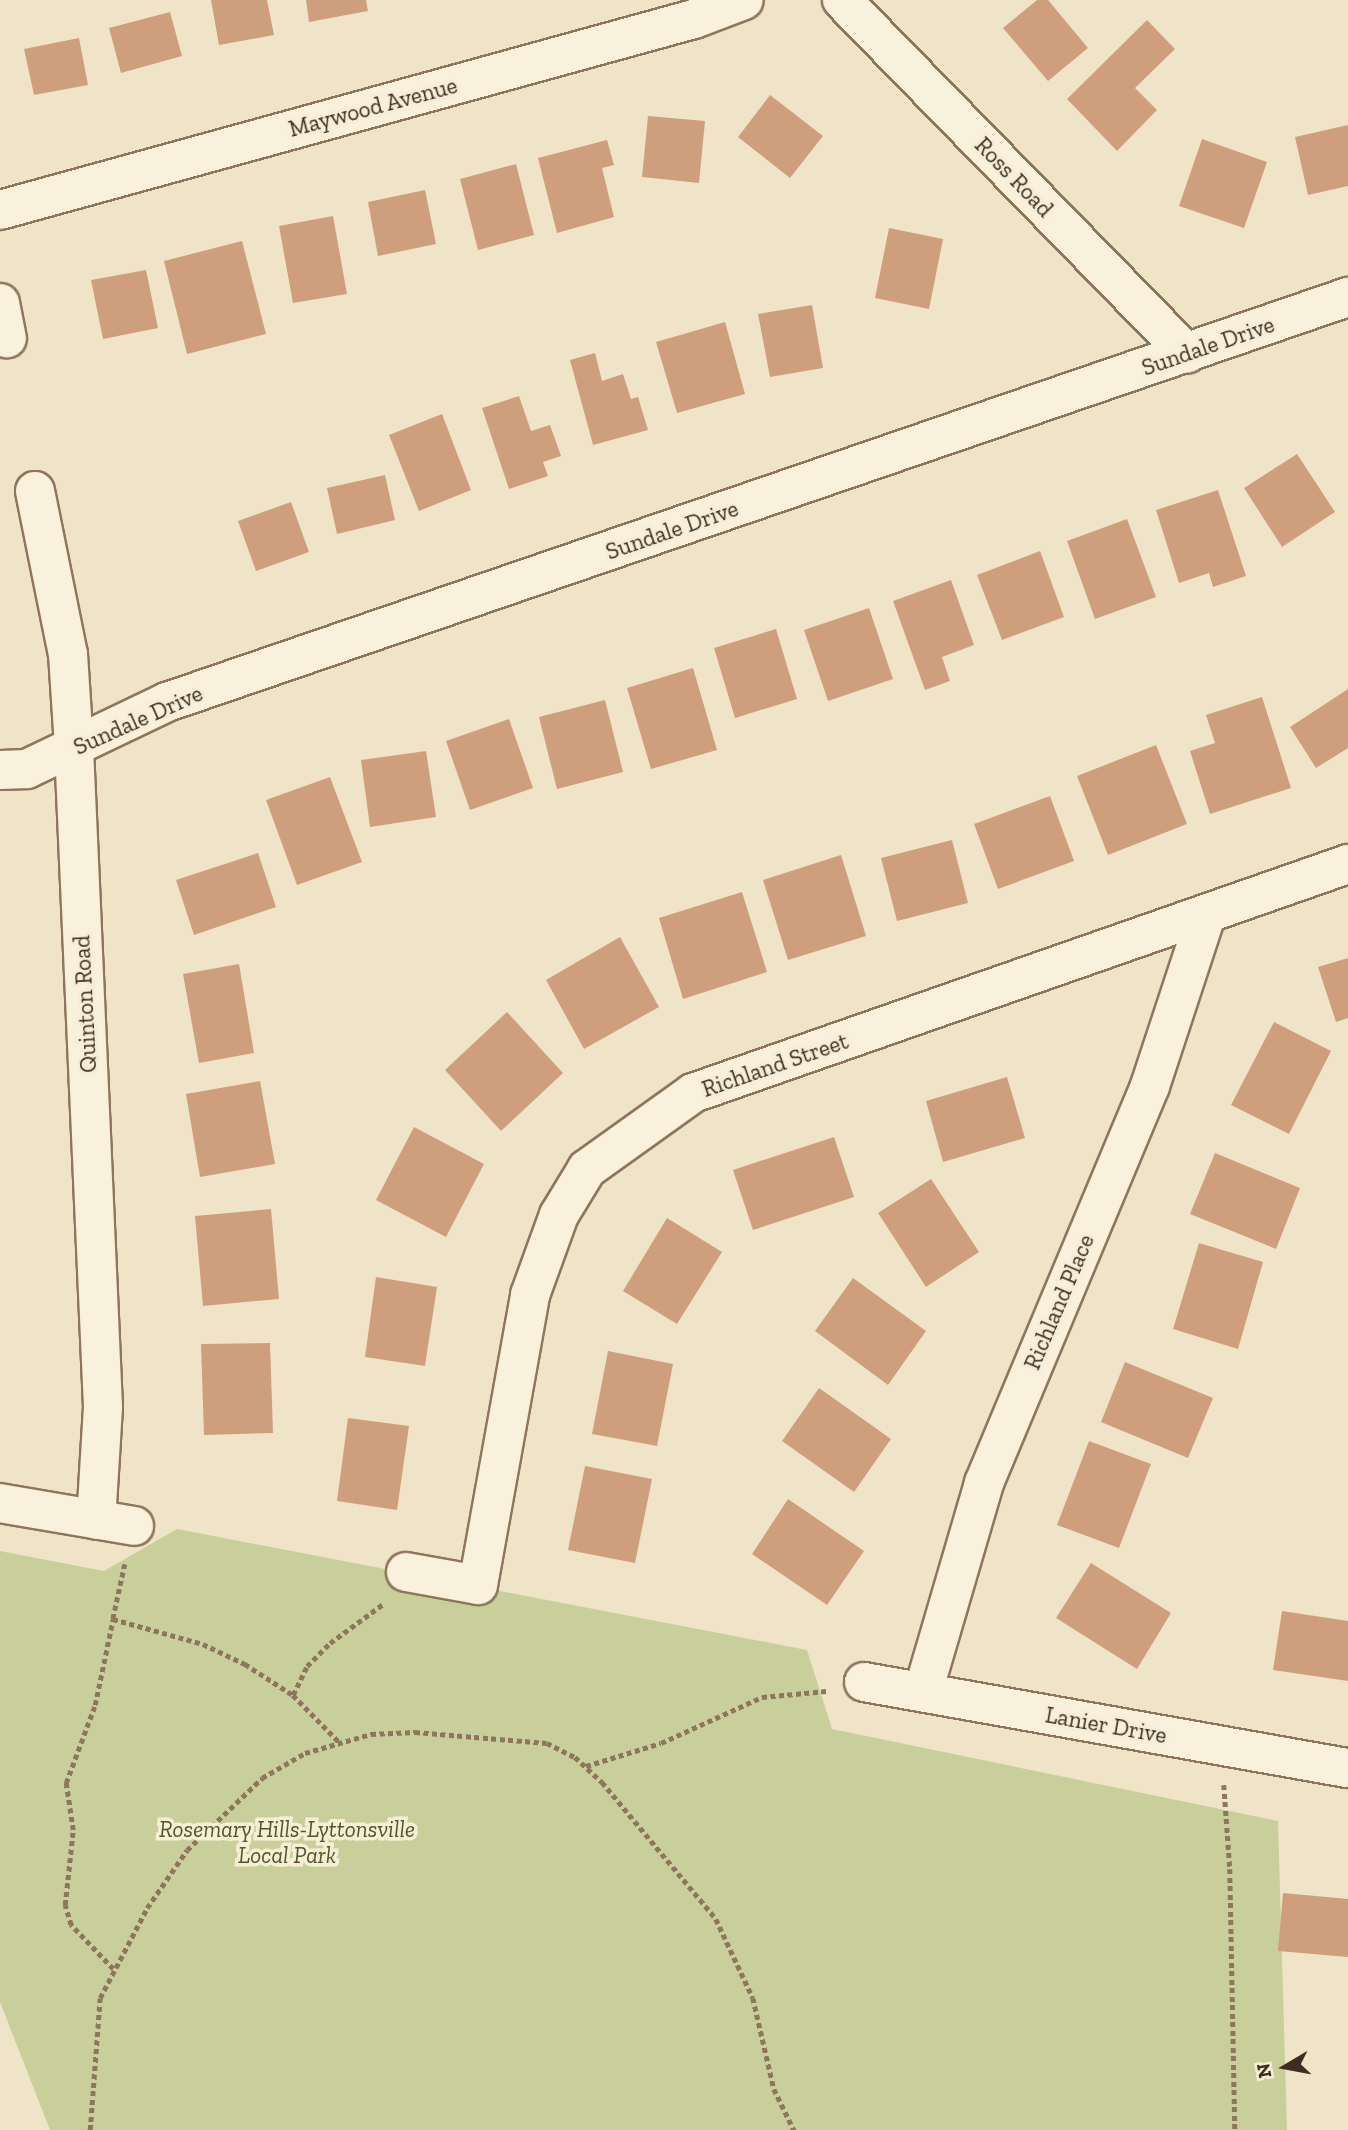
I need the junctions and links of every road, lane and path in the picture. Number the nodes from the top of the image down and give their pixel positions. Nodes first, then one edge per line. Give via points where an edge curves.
1 (744, 0) edge
2 (842, 0) edge
3 (0, 210) edge
4 (1348, 297) edge
5 (1187, 354) junction
6 (35, 491) dead end
7 (74, 748) junction
8 (0, 770) edge
9 (1348, 864) edge
10 (1206, 916) junction
11 (0, 1503) edge
12 (96, 1520) junction
13 (134, 1526) joint
14 (406, 1572) joint
15 (113, 1619) junction
16 (864, 1682) joint
17 (923, 1692) junction
18 (293, 1695) junction
19 (340, 1742) junction
20 (1227, 1747) junction
21 (586, 1766) junction
22 (1348, 1768) edge
23 (113, 1969) junction
24 (90, 2130) edge
25 (794, 2130) edge
26 (1235, 2130) edge

1 - 3 street, Maywood Avenue via 694,19
2 - 5 street, Ross Road
4 - 5 street, Sundale Drive
5 - 7 street, Sundale Drive via 167,702
6 - 7 street, Quinton Road via 68,654
7 - 8 street, Sundale Drive via 27,769
7 - 12 street, Quinton Road via 103,1407
9 - 10 street, Richland Street
10 - 14 street, Richland Street via 693,1093 587,1169 559,1215 530,1295 478,1585
10 - 17 street, Richland Place via 1150,1086 984,1483
11 - 12 street
12 - 13 street
13 - 15 path
14 - 18 path via 386,1601 345,1630 307,1666
15 - 18 path via 203,1644
15 - 23 path via 94,1705 66,1783 73,1830 65,1905 71,1925
16 - 17 street, Lanier Drive
16 - 21 path via 837,1691 788,1692 762,1698 661,1743
17 - 20 street, Lanier Drive
18 - 19 path
19 - 21 path via 415,1732 547,1743
19 - 23 path via 305,1753 262,1777 227,1807 187,1850
20 - 22 street, Lanier Drive
20 - 26 path via 1223,1779 1230,1869
21 - 25 path via 716,1919 753,1998 774,2089
23 - 24 path via 96,2020

